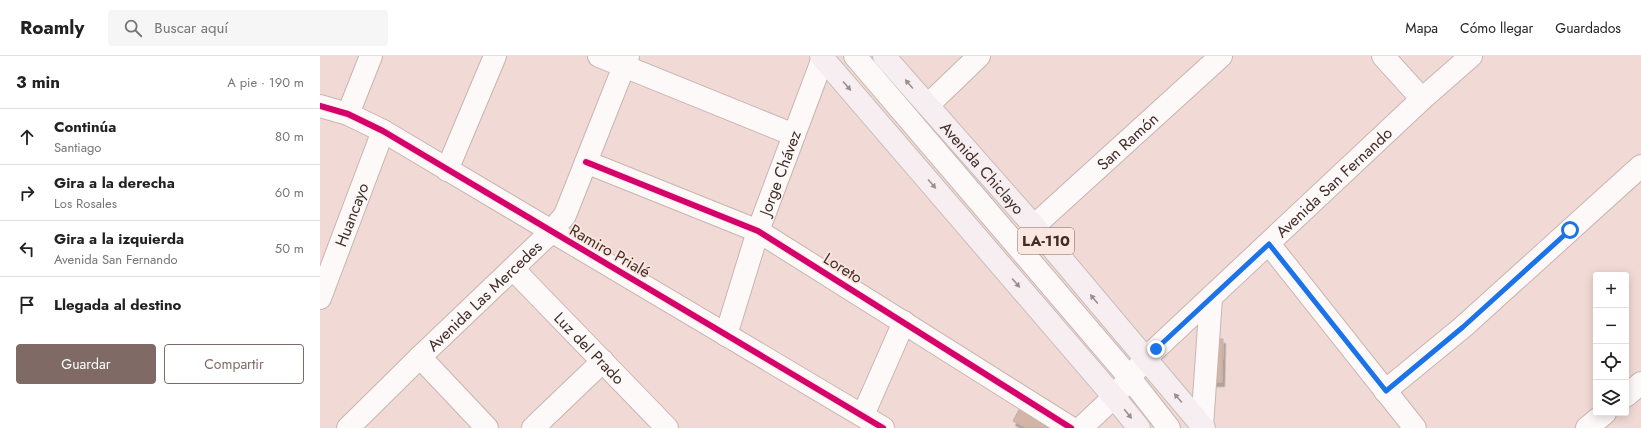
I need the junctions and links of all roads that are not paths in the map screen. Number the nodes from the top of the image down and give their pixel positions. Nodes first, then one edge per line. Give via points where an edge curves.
1 (371, 56) edge
2 (495, 56) edge
3 (599, 56) edge
4 (855, 56) edge
5 (884, 56) edge
6 (979, 56) edge
7 (1221, 56) edge
8 (1383, 56) edge
9 (1471, 56) edge
10 (822, 57) edge
11 (626, 61) edge
12 (1422, 99) junction
13 (928, 105) junction
14 (320, 106) edge
15 (348, 114) junction
16 (383, 131) junction
17 (794, 135) junction
18 (586, 162) junction
19 (1641, 166) edge
20 (447, 170) junction
21 (1034, 226) junction
22 (758, 231) junction
23 (551, 232) junction
24 (1269, 244) junction
25 (513, 269) junction
26 (320, 298) edge
27 (1211, 298) junction
28 (904, 322) junction
29 (726, 335) junction
30 (420, 357) junction
31 (1145, 359) junction
32 (603, 361) junction
33 (1129, 377) junction
34 (1641, 383) edge
35 (1386, 391) junction
36 (1629, 393) edge
37 (1114, 396) junction
38 (863, 415) junction
39 (1601, 416) edge
40 (1203, 427) edge
41 (348, 428) edge
42 (487, 428) edge
43 (533, 428) edge
44 (667, 428) edge
45 (883, 428) edge
46 (1071, 428) edge
47 (1081, 428) edge
48 (1139, 428) edge
49 (1169, 428) edge
50 (1415, 428) edge
51 (1587, 428) edge

1 - 15 street
2 - 20 street
3 - 11 street
4 - 33 street, Avenida Chiclayo
13 -> 5 main road, Avenida Chiclayo / LA-110
6 - 13 street
7 - 21 street, San Ramón
8 - 12 street
9 - 12 street, Avenida San Fernando
10 - 17 street, Jorge Chávez
10 -> 37 main road, LA-110
11 - 17 street
11 - 18 street, Avenida Las Mercedes
12 - 24 street, Avenida San Fernando
13 - 21 main road, Avenida Chiclayo / LA-110
14 - 15 street, Ramiro Prialé
15 - 16 street, Ramiro Prialé
16 - 20 street, Ramiro Prialé
16 - 26 street, Huancayo
17 - 22 street, Jorge Chávez
18 - 22 street, Loreto
18 - 23 street, Avenida Las Mercedes via 565,215
19 - 35 street via 1463,327
20 - 23 street, Ramiro Prialé
31 -> 21 main road, Avenida Chiclayo / LA-110
22 - 28 street, Loreto
22 - 29 street, Jorge Chávez
23 - 25 street, Avenida Las Mercedes
23 - 29 street, Ramiro Prialé
24 - 27 street, Avenida San Fernando
24 - 35 street
25 - 30 street, Avenida Las Mercedes
25 - 32 street, Luz del Prado
27 - 31 street, Avenida San Fernando
27 - 40 street
28 - 38 street
28 - 46 street, Loreto
29 - 38 street, Ramiro Prialé
30 - 41 street, Avenida Las Mercedes
30 - 42 street
31 - 33 street, Avenida San Fernando
40 -> 31 main road, Avenida Chiclayo / LA-110
32 - 43 street
32 - 44 street, Luz del Prado
33 - 37 street, Avenida San Fernando
33 - 49 street, Avenida Chiclayo
34 - 36 street
35 - 50 street
37 - 47 street, Avenida San Fernando
37 -> 48 main road, LA-110
38 - 45 street, Ramiro Prialé
39 - 51 street

